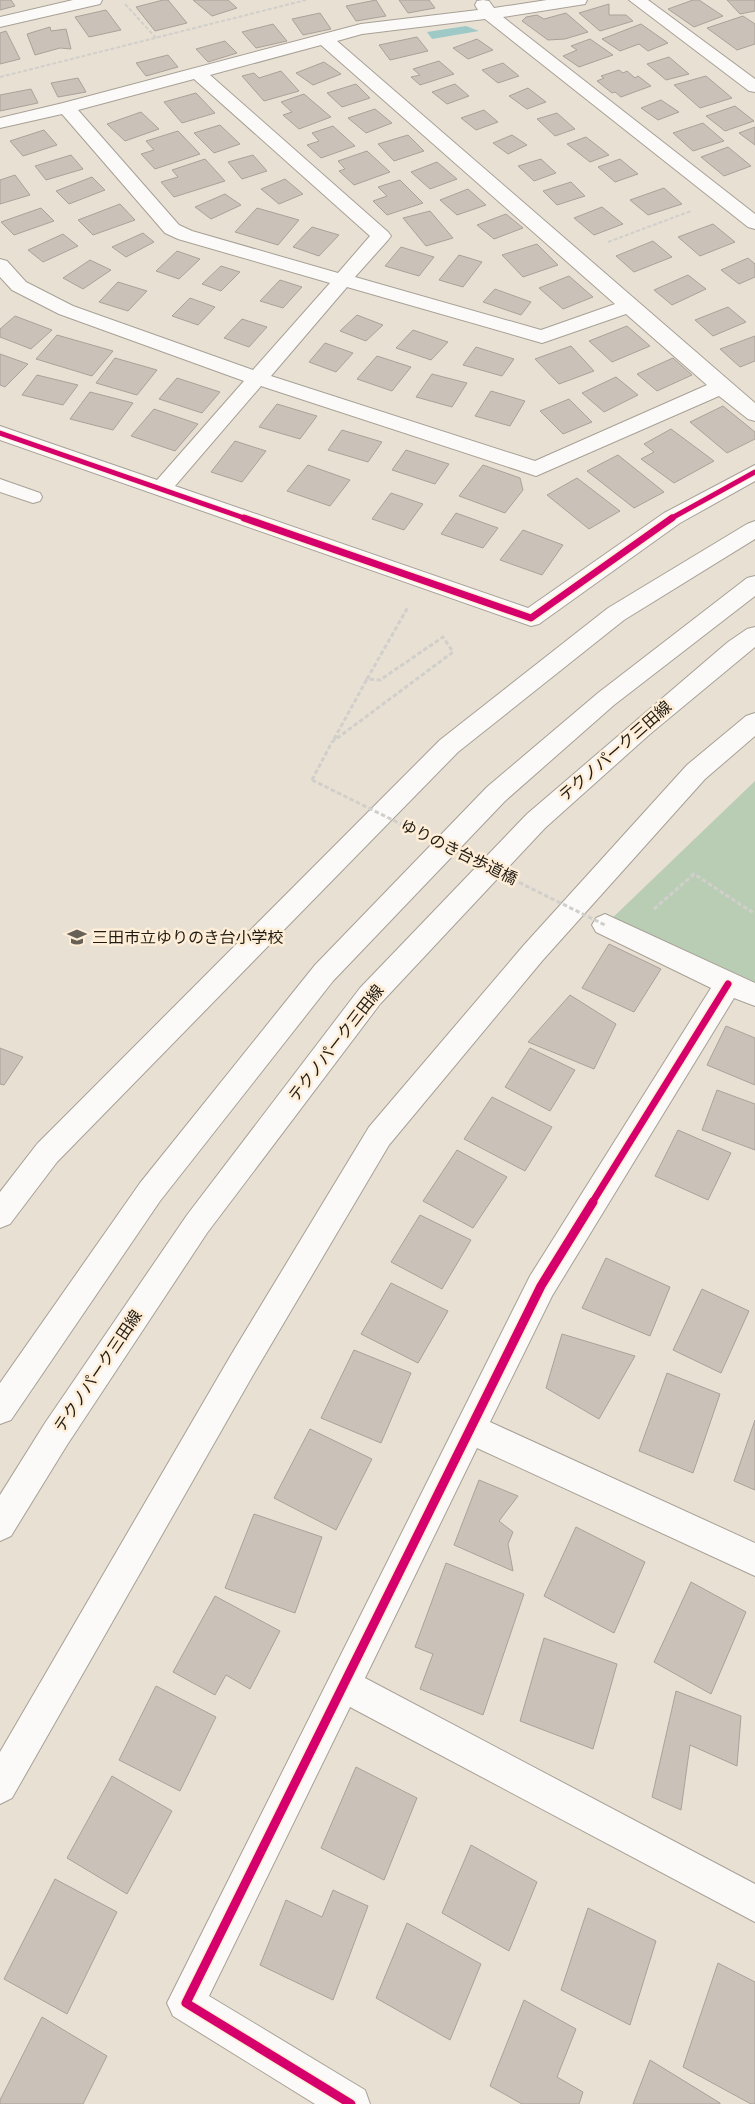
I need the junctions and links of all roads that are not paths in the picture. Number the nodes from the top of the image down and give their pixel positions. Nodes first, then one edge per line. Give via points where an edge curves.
1 (94, 0) edge
2 (579, 0) edge
3 (637, 0) edge
4 (50, 5) edge
5 (484, 7) edge
6 (0, 22) edge
7 (325, 39) junction
8 (198, 73) junction
9 (755, 87) edge
10 (66, 108) junction
11 (0, 123) edge
12 (755, 223) edge
13 (0, 265) edge
14 (343, 280) junction
15 (629, 306) junction
16 (257, 378) junction
17 (721, 387) junction
18 (755, 414) edge
19 (0, 433) edge
20 (755, 472) edge
21 (0, 485) edge
22 (160, 490) junction
23 (34, 497) dead end
24 (755, 529) edge
25 (755, 584) edge
26 (755, 635) edge
27 (755, 722) edge
28 (616, 930) road end
29 (742, 989) edge
30 (0, 1215) edge
31 (0, 1409) edge
32 (470, 1429) junction
33 (0, 1525) edge
34 (755, 1560) edge
35 (344, 1685) junction
36 (0, 1786) edge
37 (755, 1904) edge
38 (351, 2104) edge

1 - 4 street
2 - 5 street
3 - 9 street
4 - 6 street
5 - 7 street
5 - 12 street
7 - 8 street
7 - 15 street
8 - 10 street
8 - 14 street via 381,236
10 - 11 street
10 - 14 street via 172,229
13 - 16 street via 19,286 66,310
14 - 15 street via 542,338
14 - 16 street
15 - 17 street
16 - 17 street via 536,469
16 - 22 street
17 - 18 street
19 - 22 street
20 - 22 street via 672,518 531,618
21 - 23 lane
24 - 30 street via 616,614 449,746 47,1153
25 - 31 street via 606,699 496,794 324,973 150,1192
26 - 33 street, テクノパーク三田線 via 648,722 536,821 370,996 197,1224 56,1434
27 - 36 street via 696,772 533,953 379,1136 242,1365
28 - 29 street
29 - 32 street via 541,1286
32 - 34 street
32 - 35 street
35 - 37 street
35 - 38 street via 186,2003

